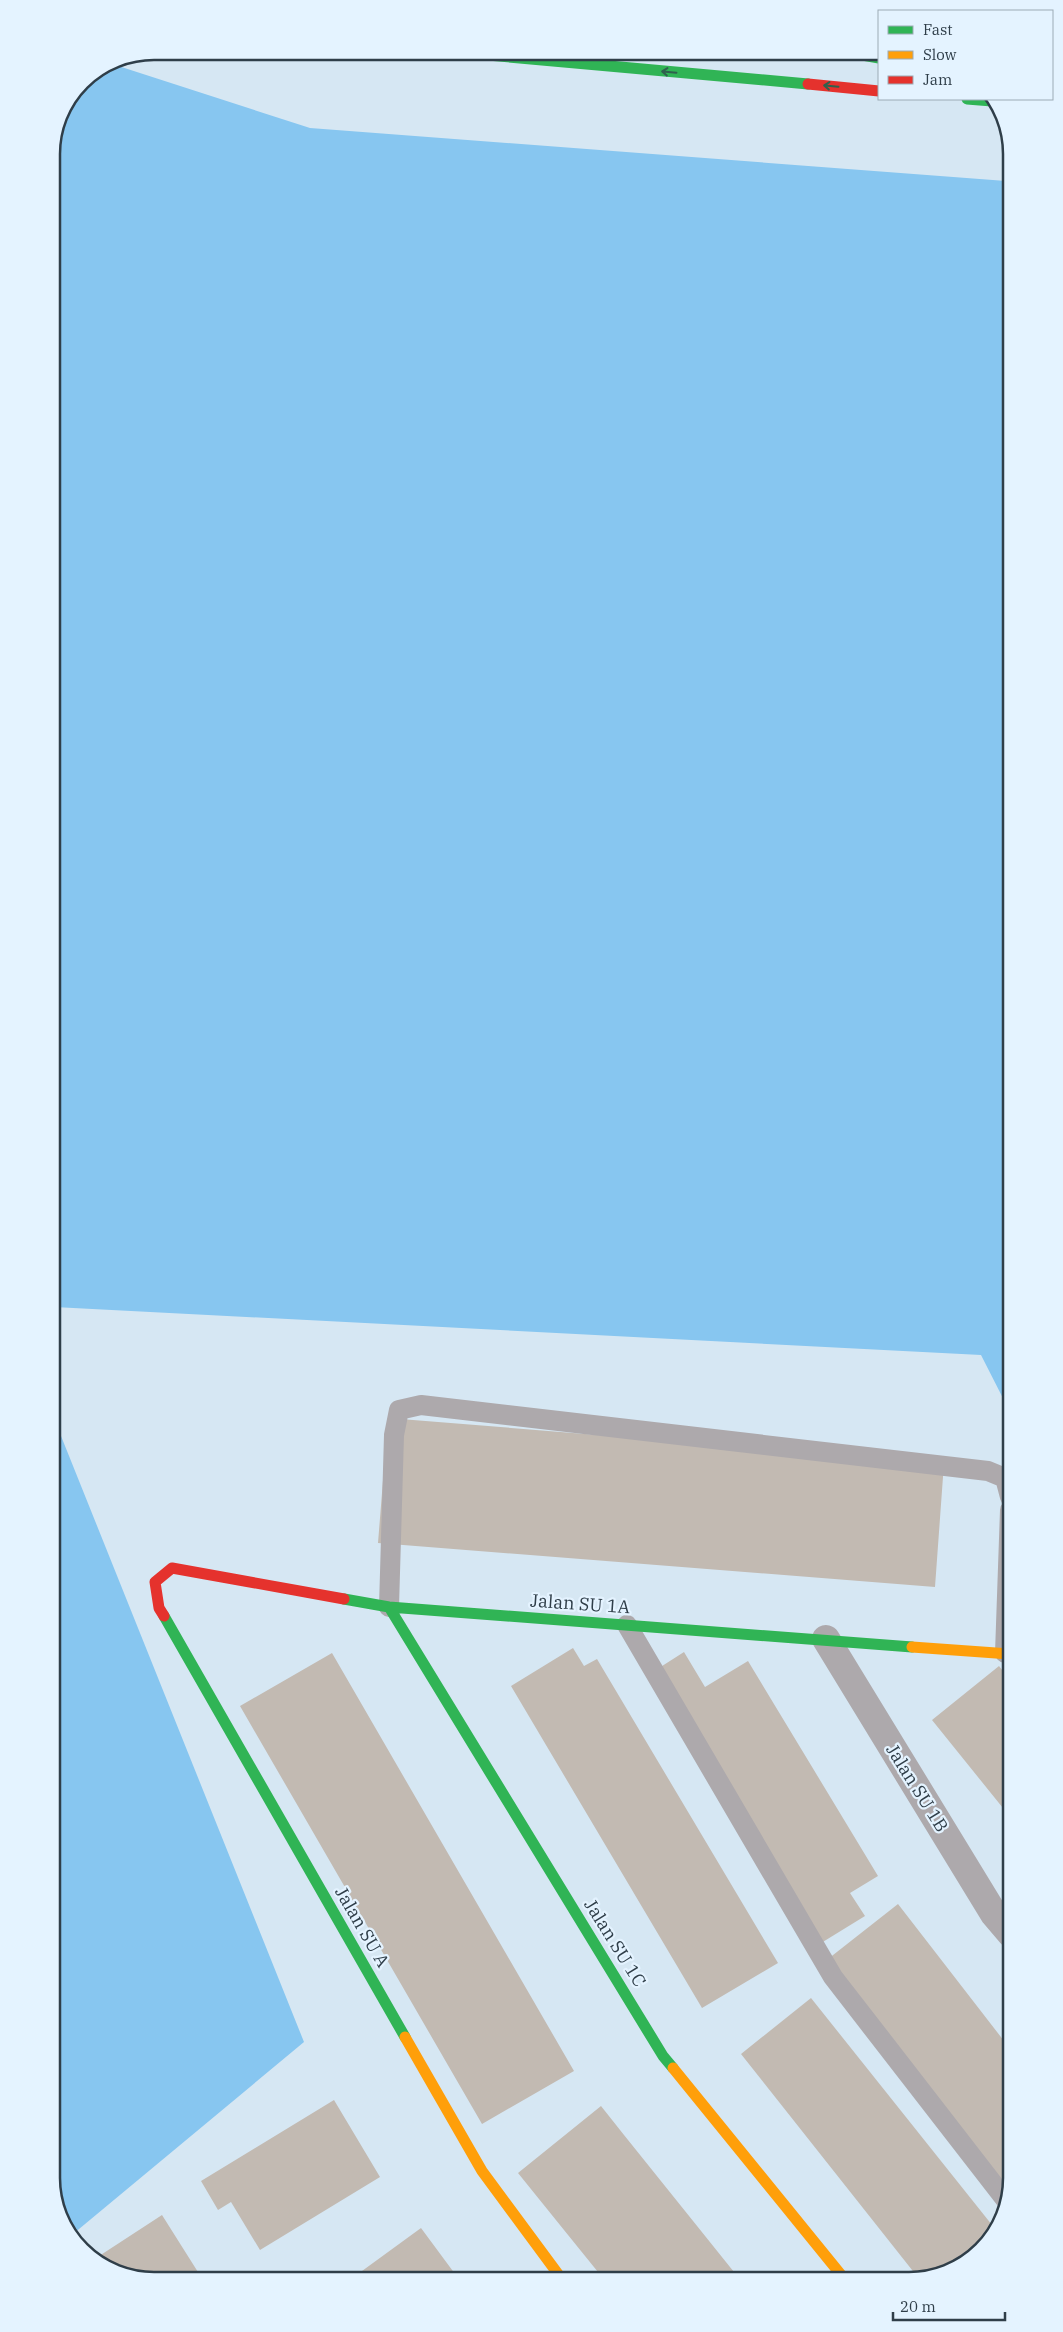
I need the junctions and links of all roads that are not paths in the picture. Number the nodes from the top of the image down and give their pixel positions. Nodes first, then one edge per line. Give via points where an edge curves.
1 (540, 60) edge
2 (878, 91) edge
3 (1003, 1478) edge
4 (155, 1582) joint
5 (389, 1608) junction
6 (627, 1625) junction
7 (826, 1639) junction
8 (1003, 1654) edge
9 (1003, 1925) edge
10 (1001, 2194) edge
11 (557, 2272) edge
12 (839, 2272) edge

2 -> 1 street
3 - 5 lane via 988,1471 421,1405 400,1410 394,1435
4 - 5 street, Jalan SU 1A via 172,1568
4 - 11 street, Jalan SU A via 158,1608 482,2170
5 - 6 street, Jalan SU 1A
5 - 12 street, Jalan SU 1C via 663,2056
6 - 7 street, Jalan SU 1A
6 - 10 lane via 833,1977
7 - 8 street, Jalan SU 1A
7 - 9 street, Jalan SU 1B

